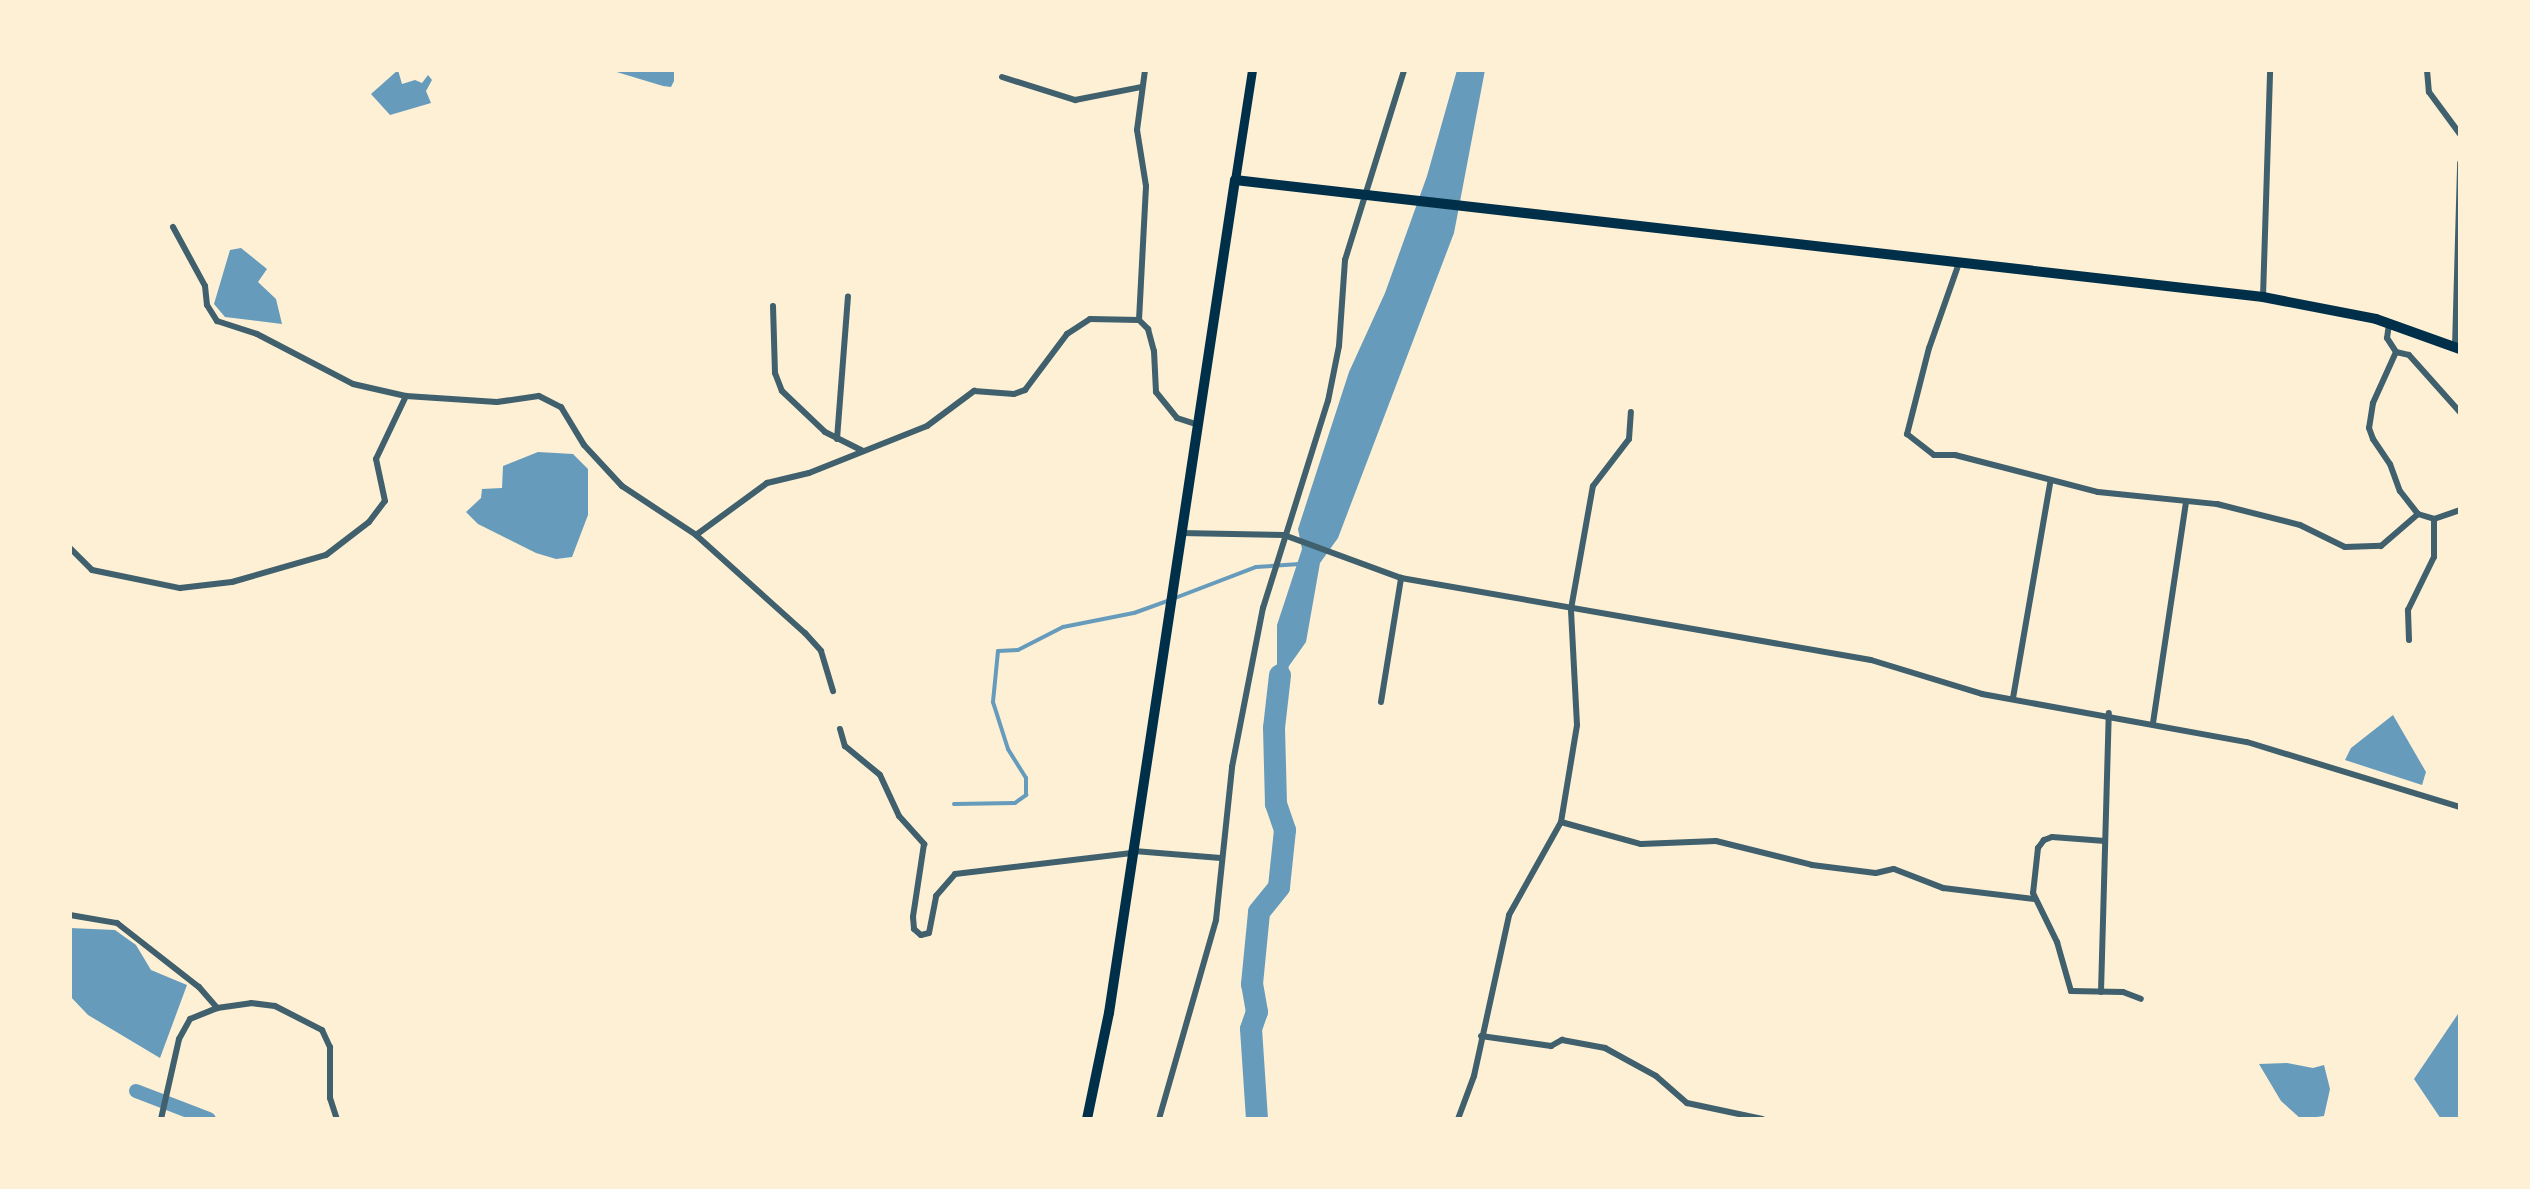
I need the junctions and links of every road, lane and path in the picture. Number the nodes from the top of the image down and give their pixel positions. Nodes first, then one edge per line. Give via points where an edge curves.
1 (1145, 70) edge
2 (1252, 70) edge
3 (1404, 70) edge
4 (2270, 70) edge
5 (2426, 70) edge
6 (1002, 77) dead end
7 (1141, 87) junction
8 (2460, 134) edge
9 (2460, 163) edge
10 (1235, 180) junction
11 (1365, 196) junction
12 (173, 227) dead end
13 (1959, 263) junction
14 (848, 296) dead end
15 (2263, 298) junction
16 (773, 306) dead end
17 (1139, 320) junction
18 (2389, 324) junction
19 (2457, 348) edge
20 (2396, 352) junction
21 (406, 396) junction
22 (1630, 412) dead end
23 (2460, 412) edge
24 (1196, 424) junction
25 (837, 438) junction
26 (863, 452) junction
27 (2050, 482) junction
28 (2186, 502) junction
29 (2460, 510) edge
30 (2418, 514) junction
31 (2434, 520) junction
32 (1178, 533) junction
33 (696, 535) junction
34 (1287, 536) junction
35 (70, 548) edge
36 (1401, 578) junction
37 (1571, 609) junction
38 (2409, 640) dead end
39 (833, 691) dead end
40 (2013, 698) junction
41 (1380, 702) dead end
42 (2109, 714) junction
43 (2153, 722) junction
44 (840, 729) dead end
45 (2460, 807) edge
46 (1561, 822) junction
47 (2105, 842) junction
48 (1133, 852) junction
49 (1221, 858) junction
50 (2034, 900) junction
51 (70, 915) edge
52 (2100, 992) junction
53 (2140, 998) dead end
54 (217, 1008) junction
55 (1481, 1036) junction
56 (161, 1119) edge
57 (337, 1119) edge
58 (1087, 1119) edge
59 (1159, 1119) edge
60 (1458, 1119) edge
61 (1762, 1119) edge

1 - 7 street
2 - 10 main road
3 - 11 street
4 - 15 street
5 - 8 street via 2430,92
6 - 7 street via 1075,100
7 - 17 street via 1137,130 1146,186
9 - 19 street
10 - 11 main road
10 - 24 main road
11 - 13 main road
11 - 34 street via 1340,288 1328,401
12 - 21 street via 217,321 257,334 353,384
13 - 15 main road
13 - 27 street via 1906,434 1934,456 1955,455
14 - 25 street
15 - 18 main road
16 - 25 street via 775,374 782,391
17 - 24 street via 1154,351 1156,392 1176,418
17 - 26 street via 1090,319 1067,334 1024,390 974,391 928,426
18 - 19 main road
18 - 20 street
20 - 23 street via 2409,355
20 - 30 street via 2369,428
21 - 33 street via 497,402 539,396 561,408 622,486
21 - 35 street via 376,459 384,501 369,522 326,554 232,582 180,588 92,570
22 - 37 street via 1629,439 1594,486
24 - 32 main road
25 - 26 street
26 - 33 street via 766,483
27 - 28 street
27 - 40 street
28 - 30 street via 2300,525 2345,547 2381,546
28 - 43 street
29 - 31 street
30 - 31 street
31 - 38 street via 2434,557 2408,610
32 - 34 street
32 - 48 main road
33 - 39 street via 821,651
34 - 36 street
34 - 49 street via 1247,684
36 - 37 street
36 - 41 street
37 - 40 street via 1870,660
37 - 46 street via 1577,725
40 - 42 street
42 - 43 street
42 - 47 street
43 - 45 street via 2247,742
44 - 48 street via 845,746 880,775 891,804 924,844 913,917 921,934 929,933 936,896 955,874
46 - 50 street via 1641,844 1716,840 1812,865 1894,869 1944,888
46 - 55 street via 1508,914
47 - 50 street via 2044,840
47 - 52 street
48 - 49 street
48 - 58 main road
49 - 59 street via 1210,948
50 - 52 street via 2057,942 2071,990
51 - 54 street via 117,923
52 - 53 street
54 - 56 street via 190,1018 179,1039
54 - 57 street via 275,1006 322,1030
55 - 60 street
55 - 61 street via 1605,1048 1687,1102

